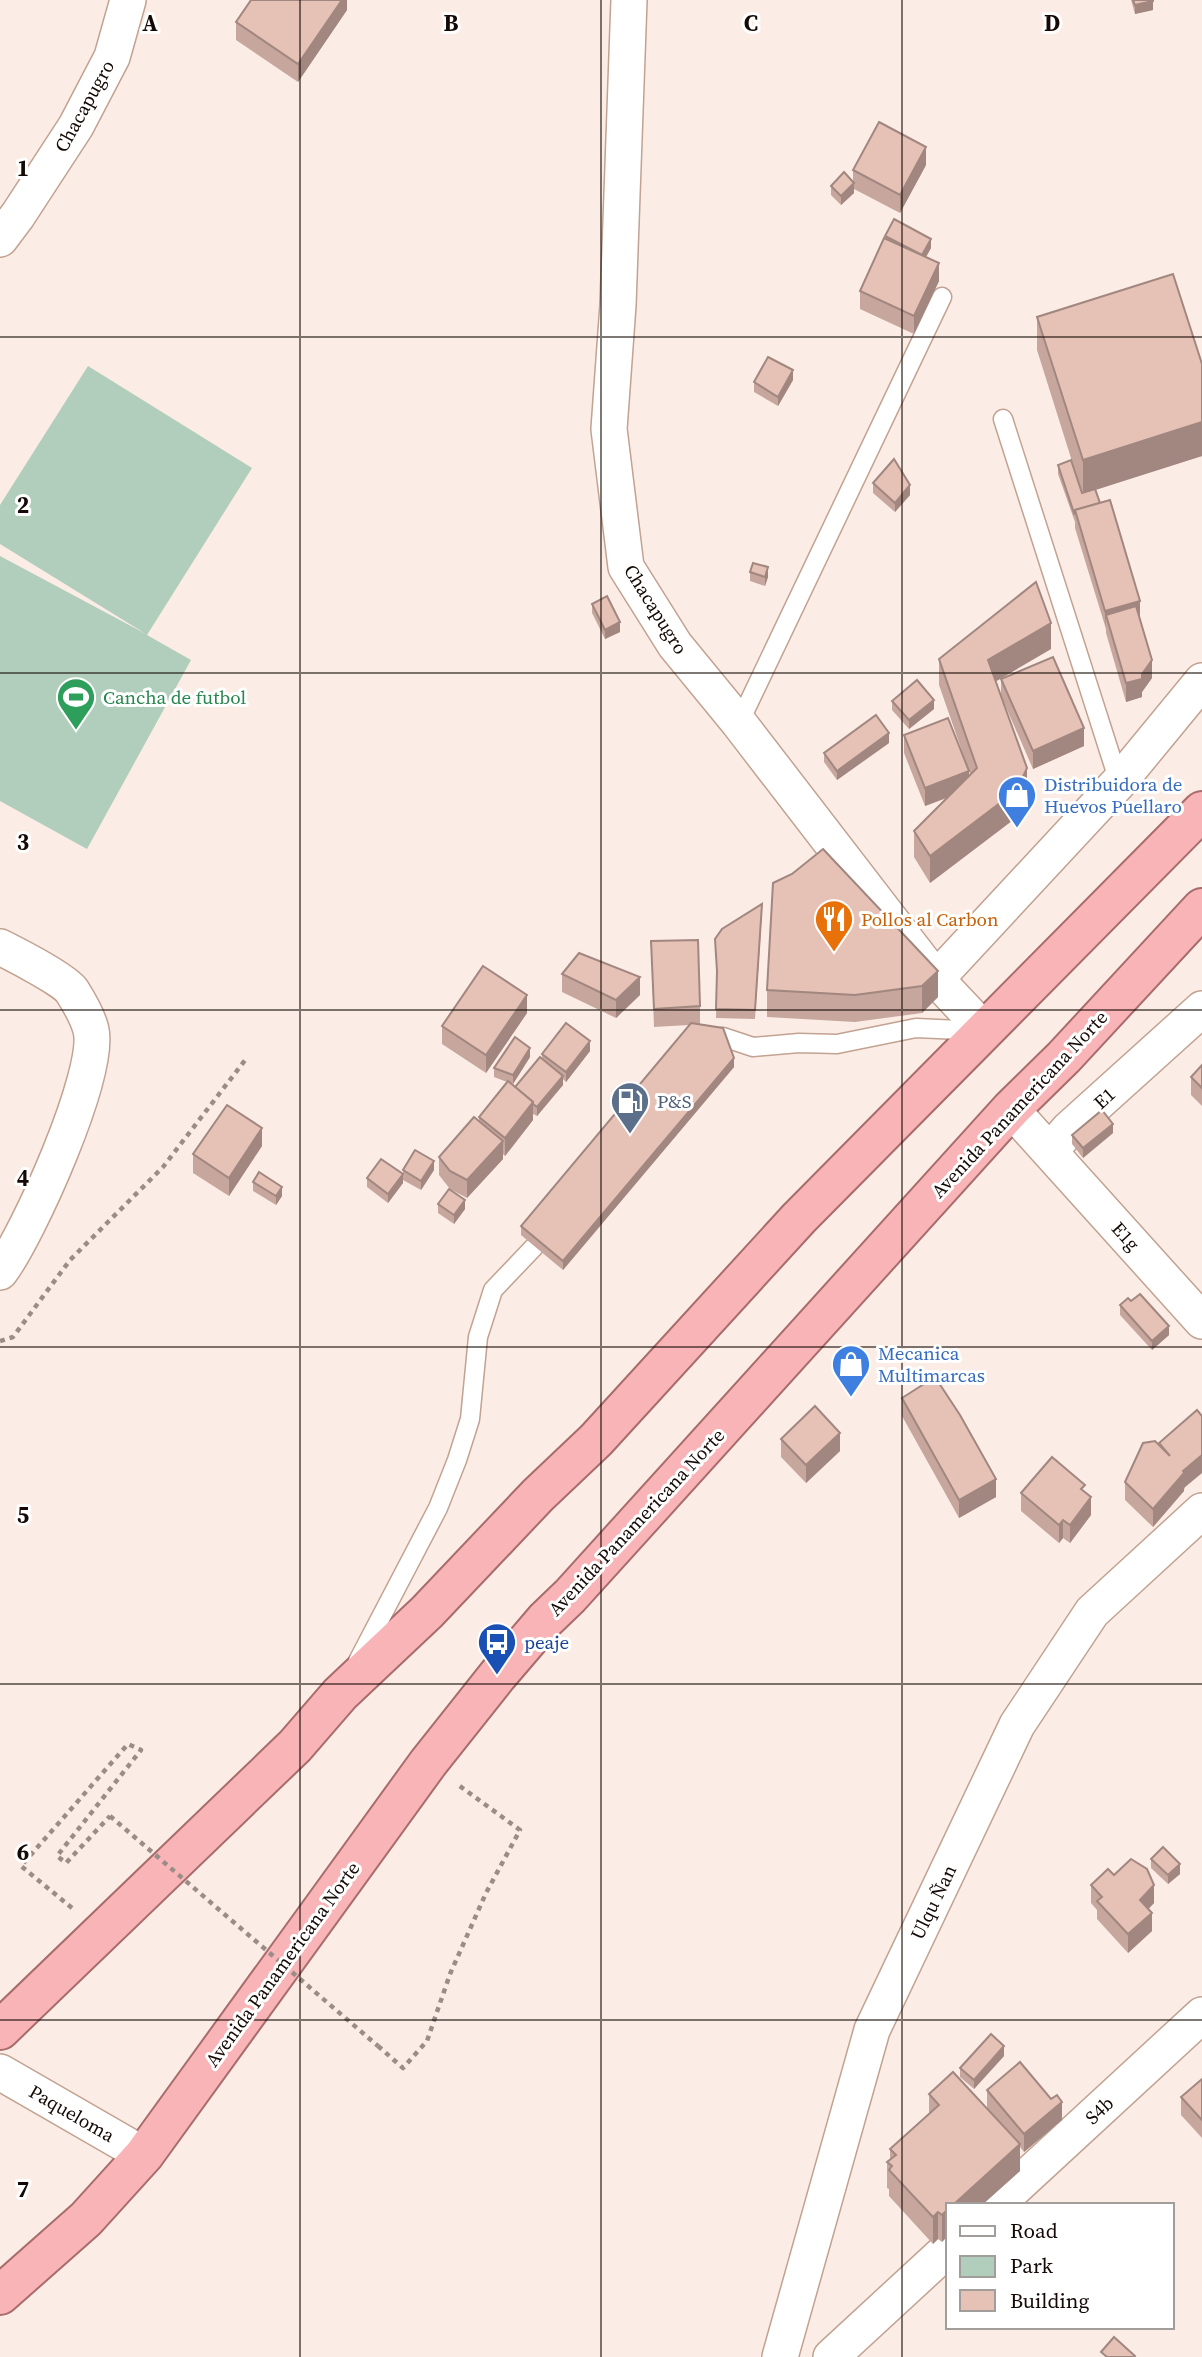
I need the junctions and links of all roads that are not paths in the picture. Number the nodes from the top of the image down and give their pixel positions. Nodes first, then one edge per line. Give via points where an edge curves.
1 (128, 0) edge
2 (629, 0) edge
3 (0, 239) edge
4 (942, 297) dead end
5 (1003, 419) dead end
6 (1202, 681) edge
7 (739, 723) junction
8 (1119, 782) junction
9 (1202, 811) edge
10 (1202, 908) edge
11 (0, 947) edge
12 (936, 979) junction
13 (1202, 1009) edge
14 (985, 1031) junction
15 (723, 1037) edge
16 (1011, 1109) junction
17 (1050, 1151) junction
18 (534, 1247) edge
19 (0, 1272) edge
20 (1202, 1321) edge
21 (1202, 1511) edge
22 (340, 1694) junction
23 (1202, 2015) edge
24 (0, 2030) edge
25 (0, 2072) edge
26 (144, 2154) junction
27 (998, 2203) edge
28 (946, 2251) edge
29 (0, 2295) edge
30 (780, 2357) edge
31 (831, 2357) edge

1 - 3 street, Chacapugro via 112,57 76,126
2 - 7 street, Chacapugro via 609,429 626,567 676,645
4 - 7 lane
5 - 8 lane
6 - 8 street
7 - 12 street, Chacapugro
8 - 12 street
9 - 14 highway
10 - 16 highway, Avenida Panamericana Norte
11 - 19 street via 71,988 91,1031 88,1073 57,1158 43,1195
12 - 14 street, Chacapugro
13 - 17 street, E1
14 - 15 lane via 916,1028 836,1044 753,1047
14 - 22 highway via 799,1218 596,1440
16 - 17 street
16 - 26 highway, Avenida Panamericana Norte via 545,1620 428,1763
17 - 20 street, E1g
18 - 22 lane via 494,1290 478,1337 470,1419 457,1460 438,1507
21 - 30 street, Ulqu Ñan via 1092,1612 1017,1725 872,2030
22 - 24 highway via 295,1746
23 - 27 street, S4b
25 - 26 street, Paqueloma
26 - 29 highway, Avenida Panamericana Norte via 86,2219
28 - 31 street

